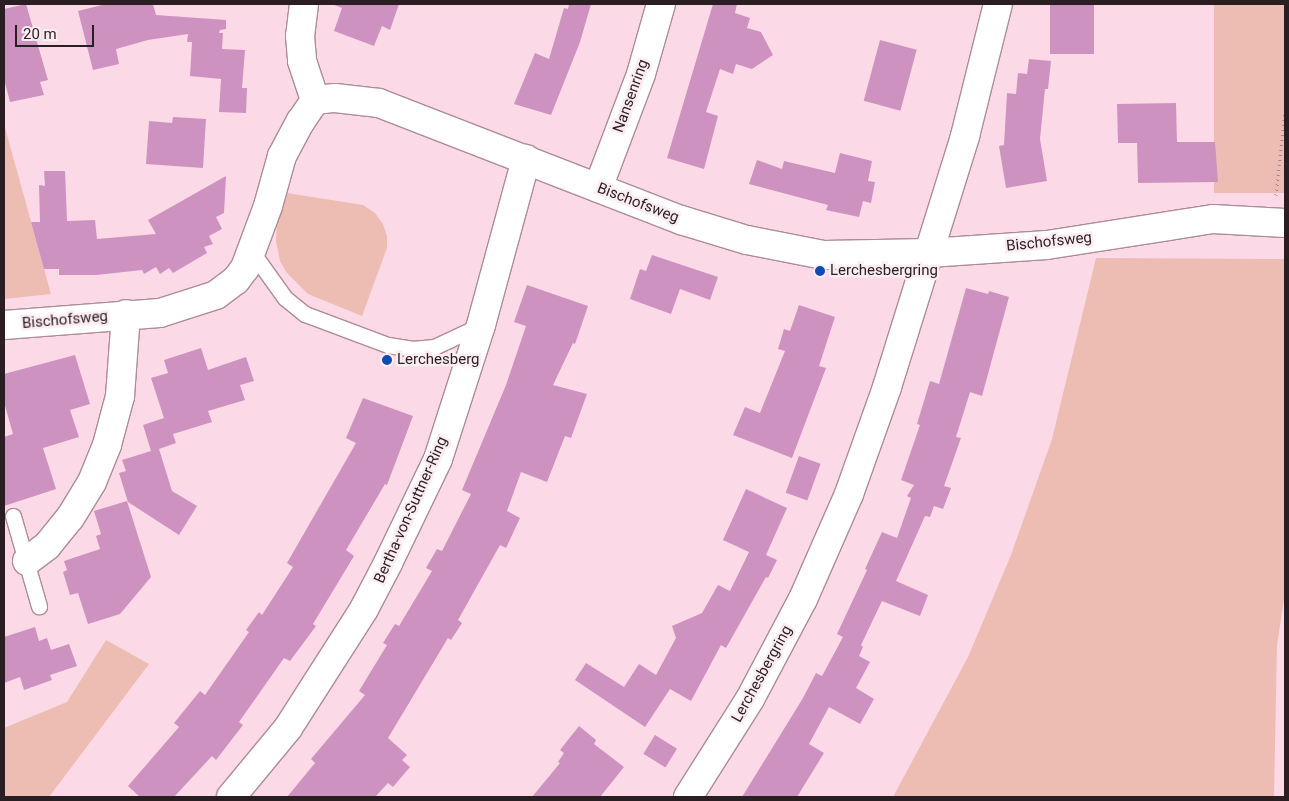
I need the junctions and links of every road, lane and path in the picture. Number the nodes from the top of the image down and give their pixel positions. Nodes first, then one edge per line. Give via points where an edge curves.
1 (304, 4) edge
2 (662, 4) edge
3 (998, 4) edge
4 (315, 100) junction
5 (1285, 111) edge
6 (526, 159) junction
7 (598, 188) junction
8 (1279, 223) edge
9 (252, 252) junction
10 (928, 253) junction
11 (126, 314) junction
12 (4, 325) edge
13 (481, 325) junction
14 (13, 516) dead end
15 (27, 561) junction
16 (39, 606) dead end
17 (231, 797) edge
18 (688, 797) edge

1 - 4 street via 300,36 302,61
2 - 7 street, Nansenring via 641,74
3 - 10 street, Lerchesbergring via 965,136
4 - 6 street, Bischofsweg via 334,98 379,102
4 - 9 street, Bischofsweg via 282,156
5 - 8 path
6 - 7 street, Bischofsweg
6 - 13 street, Bertha-von-Suttner-Ring
7 - 10 street, Bischofsweg via 681,220 766,244 824,255
8 - 10 street, Bischofsweg via 1213,219 1047,245
9 - 11 street, Bischofsweg via 236,280 216,295 160,313
9 - 13 lane via 285,298 304,314 388,345 412,349 434,347
10 - 18 street, Lerchesbergring via 888,387 803,599 750,700
11 - 12 street, Bischofsweg
11 - 15 street, Bischofsweg via 120,396 107,445 92,482 70,518 47,546
13 - 17 street, Bertha-von-Suttner-Ring via 438,459 388,564 364,609 288,728
14 - 15 lane
15 - 16 lane

